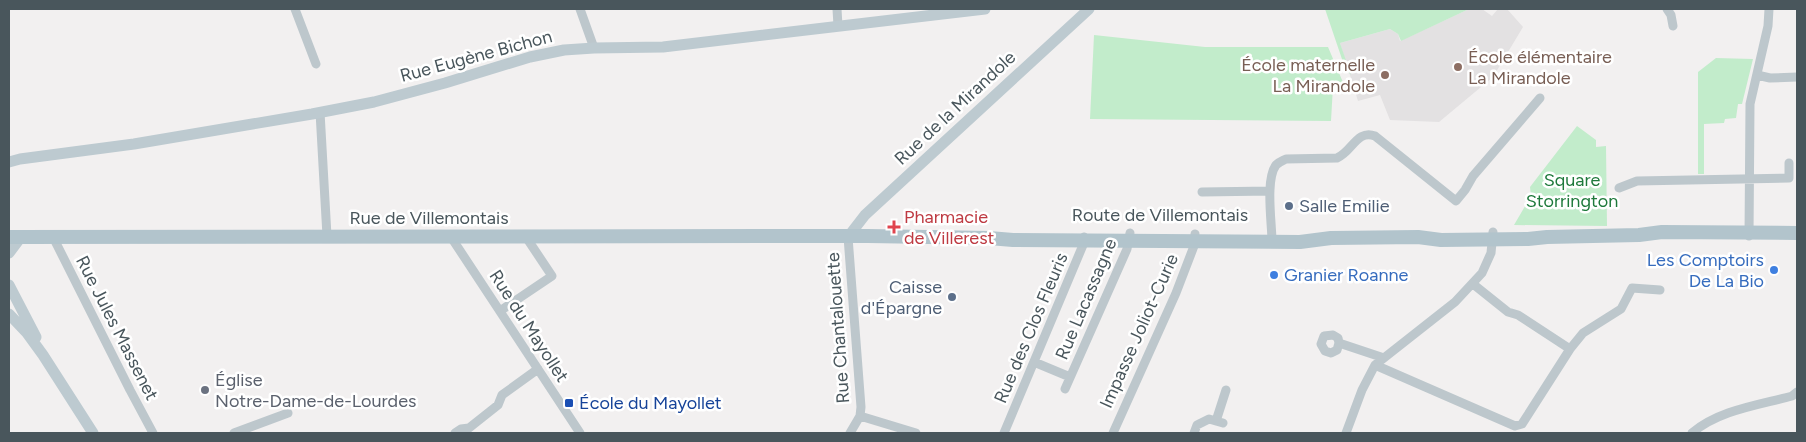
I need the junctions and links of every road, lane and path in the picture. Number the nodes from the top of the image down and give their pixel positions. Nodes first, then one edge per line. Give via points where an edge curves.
1 (296, 9) edge
2 (580, 9) edge
3 (837, 9) edge
4 (985, 9) edge
5 (1089, 9) edge
6 (1667, 9) edge
7 (1768, 9) edge
8 (838, 26) junction
9 (1673, 26) dead end
10 (594, 48) junction
11 (316, 64) dead end
12 (1757, 75) junction
13 (1797, 77) edge
14 (1540, 98) dead end
15 (320, 112) junction
16 (9, 162) edge
17 (1789, 163) dead end
18 (1748, 179) junction
19 (1619, 188) dead end
20 (1270, 191) junction
21 (1202, 192) dead end
22 (1797, 233) edge
23 (1749, 235) junction
24 (327, 236) junction
25 (1493, 236) junction
26 (15, 237) edge
27 (53, 237) junction
28 (451, 237) junction
29 (526, 237) junction
30 (848, 237) junction
31 (1084, 237) junction
32 (1130, 237) junction
33 (1195, 237) junction
34 (1272, 238) junction
35 (1797, 240) edge
36 (9, 253) edge
37 (1473, 284) junction
38 (9, 285) edge
39 (1660, 290) dead end
40 (500, 310) junction
41 (9, 314) edge
42 (1339, 343) dead end
43 (1570, 349) junction
44 (44, 354) junction
45 (1384, 358) junction
46 (1034, 362) junction
47 (1375, 365) junction
48 (538, 369) junction
49 (1070, 377) junction
50 (1065, 388) dead end
51 (1226, 390) dead end
52 (1797, 392) edge
53 (288, 413) dead end
54 (860, 416) junction
55 (471, 431) edge
56 (93, 433) edge
57 (153, 433) edge
58 (234, 433) edge
59 (455, 433) edge
60 (580, 433) edge
61 (850, 433) edge
62 (916, 433) edge
63 (1004, 433) edge
64 (1113, 433) edge
65 (1194, 433) edge
66 (1346, 433) edge
67 (1692, 433) edge

1 - 11 street
2 - 10 street
3 - 8 street
4 - 8 street, Rue Eugène Bichon
5 - 30 street, Rue de la Mirandole via 865,215
6 - 9 street
7 - 12 street via 1768,26
8 - 10 street, Rue Eugène Bichon via 663,47
10 - 15 street, Rue Eugène Bichon via 530,57 374,102
12 - 13 street
12 - 18 street via 1750,104
14 - 20 street via 1473,176 1456,201 1375,136 1368,134 1337,158 1281,161 1273,172
15 - 16 street, Rue Eugène Bichon
15 - 24 street
17 - 18 street via 1789,178
18 - 19 street via 1637,181
18 - 23 street
20 - 21 street
20 - 34 street
22 - 23 main road, Route de Villemontais
23 - 25 main road, Route de Villemontais via 1547,237 1528,232
23 - 35 main road, Route de Villemontais
24 - 27 main road, Rue de Villemontais
24 - 28 main road, Rue de Villemontais
25 - 34 main road, Route de Villemontais via 1441,240 1418,237 1331,238 1306,233
25 - 37 street via 1491,253
26 - 27 main road, Rue de Villemontais
26 - 36 street
27 - 57 street, Rue Jules Massenet
28 - 29 main road, Rue de Villemontais
28 - 40 street, Rue du Mayollet
29 - 30 main road, Rue de Villemontais
29 - 40 street via 552,276
30 - 31 main road, Route de Villemontais via 1013,240
30 - 54 street, Rue Chantalouette
31 - 32 main road, Route de Villemontais
31 - 46 street, Rue des Clos Fleuris
32 - 33 main road, Route de Villemontais
32 - 49 street, Rue Lacassagne
33 - 34 main road, Route de Villemontais
33 - 64 street, Impasse Joliot-Curie via 1176,293
37 - 43 street via 1508,312 1518,315
37 - 45 street
38 - 44 street
39 - 43 street via 1632,288 1621,309 1583,333
40 - 48 street, Rue du Mayollet
41 - 44 street
42 - 45 street
43 - 47 street via 1522,424 1515,426
44 - 56 street
45 - 47 street
46 - 49 street, Rue Lacassagne
46 - 63 street, Rue des Clos Fleuris
47 - 66 street
48 - 55 street via 502,395 498,405
48 - 60 street, Rue du Mayollet
49 - 50 street, Rue Lacassagne
51 - 65 street via 1219,422 1209,419 1197,425
52 - 67 street via 1726,414
53 - 58 street
54 - 61 street
54 - 62 street
55 - 59 street via 461,429

